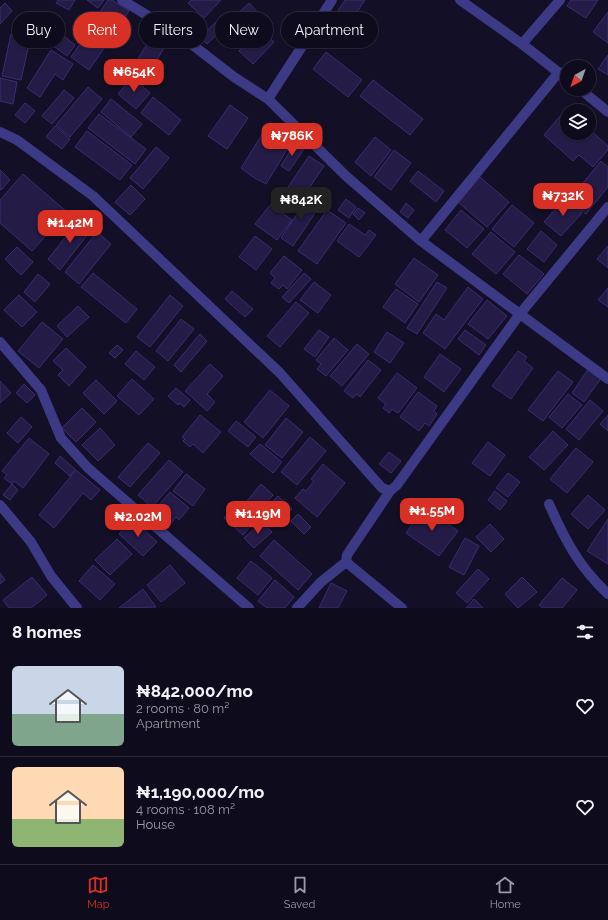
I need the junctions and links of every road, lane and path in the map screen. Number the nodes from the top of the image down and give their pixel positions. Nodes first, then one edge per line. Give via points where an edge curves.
1 (122, 0) edge
2 (332, 0) edge
3 (460, 0) edge
4 (560, 0) edge
5 (522, 44) junction
6 (560, 74) edge
7 (560, 79) edge
8 (589, 96) edge
9 (268, 99) junction
10 (608, 112) edge
11 (0, 132) edge
12 (608, 207) edge
13 (421, 241) junction
14 (519, 315) junction
15 (0, 342) edge
16 (608, 379) edge
17 (390, 491) junction
18 (549, 504) dead end
19 (0, 505) edge
20 (346, 562) junction
21 (608, 594) edge
22 (77, 608) edge
23 (249, 608) edge
24 (297, 608) edge
25 (402, 608) edge

1 - 9 street via 181,36 234,77
2 - 9 street
3 - 5 street
4 - 5 street
5 - 6 street
7 - 13 street
8 - 10 street
9 - 13 street via 346,176
11 - 17 street via 17,140 93,196 280,373 382,488
12 - 14 street
13 - 14 street
14 - 16 street
14 - 17 street via 397,485
15 - 23 street via 41,390 61,438 88,468
17 - 20 street via 347,555
18 - 21 street via 569,548 595,582
19 - 22 street via 31,542 51,576
20 - 24 street via 321,582
20 - 25 street

